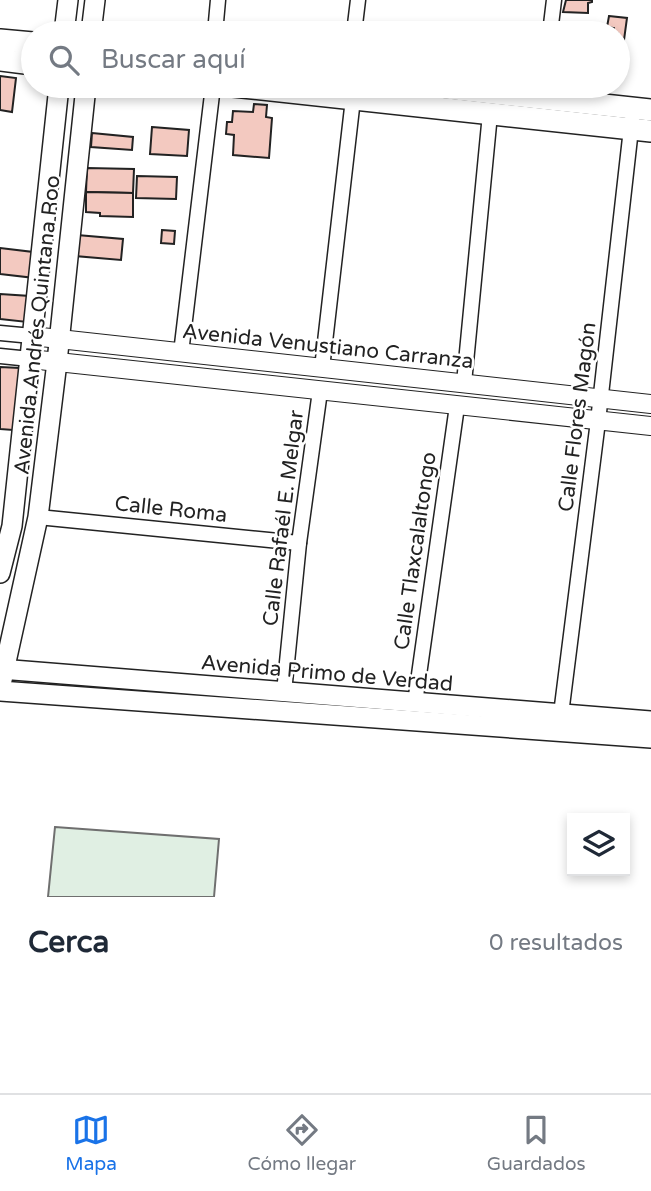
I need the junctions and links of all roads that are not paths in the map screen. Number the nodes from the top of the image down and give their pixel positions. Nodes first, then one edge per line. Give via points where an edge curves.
1 (68, 0) edge
2 (95, 0) edge
3 (218, 0) edge
4 (358, 0) edge
5 (554, 0) edge
6 (66, 21) edge
7 (92, 21) edge
8 (216, 21) edge
9 (355, 21) edge
10 (551, 21) edge
11 (0, 40) edge
12 (21, 42) edge
13 (0, 60) edge
14 (21, 63) edge
15 (58, 98) edge
16 (85, 98) edge
17 (212, 98) edge
18 (344, 98) edge
19 (519, 98) edge
20 (353, 99) junction
21 (542, 101) edge
22 (490, 114) junction
23 (642, 120) edge
24 (0, 334) edge
25 (32, 336) junction
26 (59, 340) junction
27 (181, 353) junction
28 (0, 356) edge
29 (30, 359) junction
30 (57, 362) junction
31 (322, 368) junction
32 (464, 383) junction
33 (320, 391) junction
34 (600, 398) junction
35 (651, 404) edge
36 (457, 405) junction
37 (598, 421) junction
38 (651, 426) edge
39 (37, 517) junction
40 (6, 526) edge
41 (299, 543) junction
42 (0, 573) edge
43 (2, 669) edge
44 (0, 691) edge
45 (284, 692) junction
46 (415, 703) junction
47 (651, 721) edge
48 (560, 722) junction
49 (651, 738) edge

1 - 6 main road
2 - 7 main road
3 - 8 street
4 - 9 street
5 - 10 street
11 - 12 main road
13 - 14 main road
15 - 25 main road, Avenida Andrés Quintana Roo
16 - 26 main road, Avenida Andrés Quintana Roo
17 - 27 street
18 - 20 main road
19 - 21 main road
20 - 22 main road
20 - 31 street
21 - 22 main road
21 - 23 main road
22 - 32 street
23 - 34 street, Calle Flores Magón
24 - 25 street, Avenida Venustiano Carranza
25 - 26 street, Avenida Venustiano Carranza
25 - 29 main road, Avenida Andrés Quintana Roo
26 - 27 street, Avenida Venustiano Carranza
26 - 30 main road, Avenida Andrés Quintana Roo
27 - 31 street, Avenida Venustiano Carranza
28 - 29 street
29 - 30 street
29 - 40 main road, Avenida Andrés Quintana Roo
30 - 33 street
30 - 39 main road, Avenida Andrés Quintana Roo
31 - 32 street, Avenida Venustiano Carranza
32 - 34 street, Avenida Venustiano Carranza
33 - 36 street
33 - 41 street, Calle Rafaél E. Melgar
34 - 35 street, Avenida Venustiano Carranza
34 - 37 street, Calle Flores Magón
36 - 37 street
36 - 46 street, Calle Tlaxcalaltongo
37 - 38 street
37 - 48 street, Calle Flores Magón
39 - 41 street, Calle Roma
39 - 43 main road, Avenida Andrés Quintana Roo
40 - 42 main road, Avenida Andrés Quintana Roo
41 - 45 street, Calle Rafaél E. Melgar
43 - 44 main road, Avenida Andrés Quintana Roo
43 - 45 main road, Avenida Primo de Verdad
44 - 48 main road, Avenida Primo de Verdad
45 - 46 main road, Avenida Primo de Verdad
46 - 48 main road, Avenida Primo de Verdad
47 - 48 main road, Avenida Primo de Verdad
48 - 49 main road, Avenida Primo de Verdad

